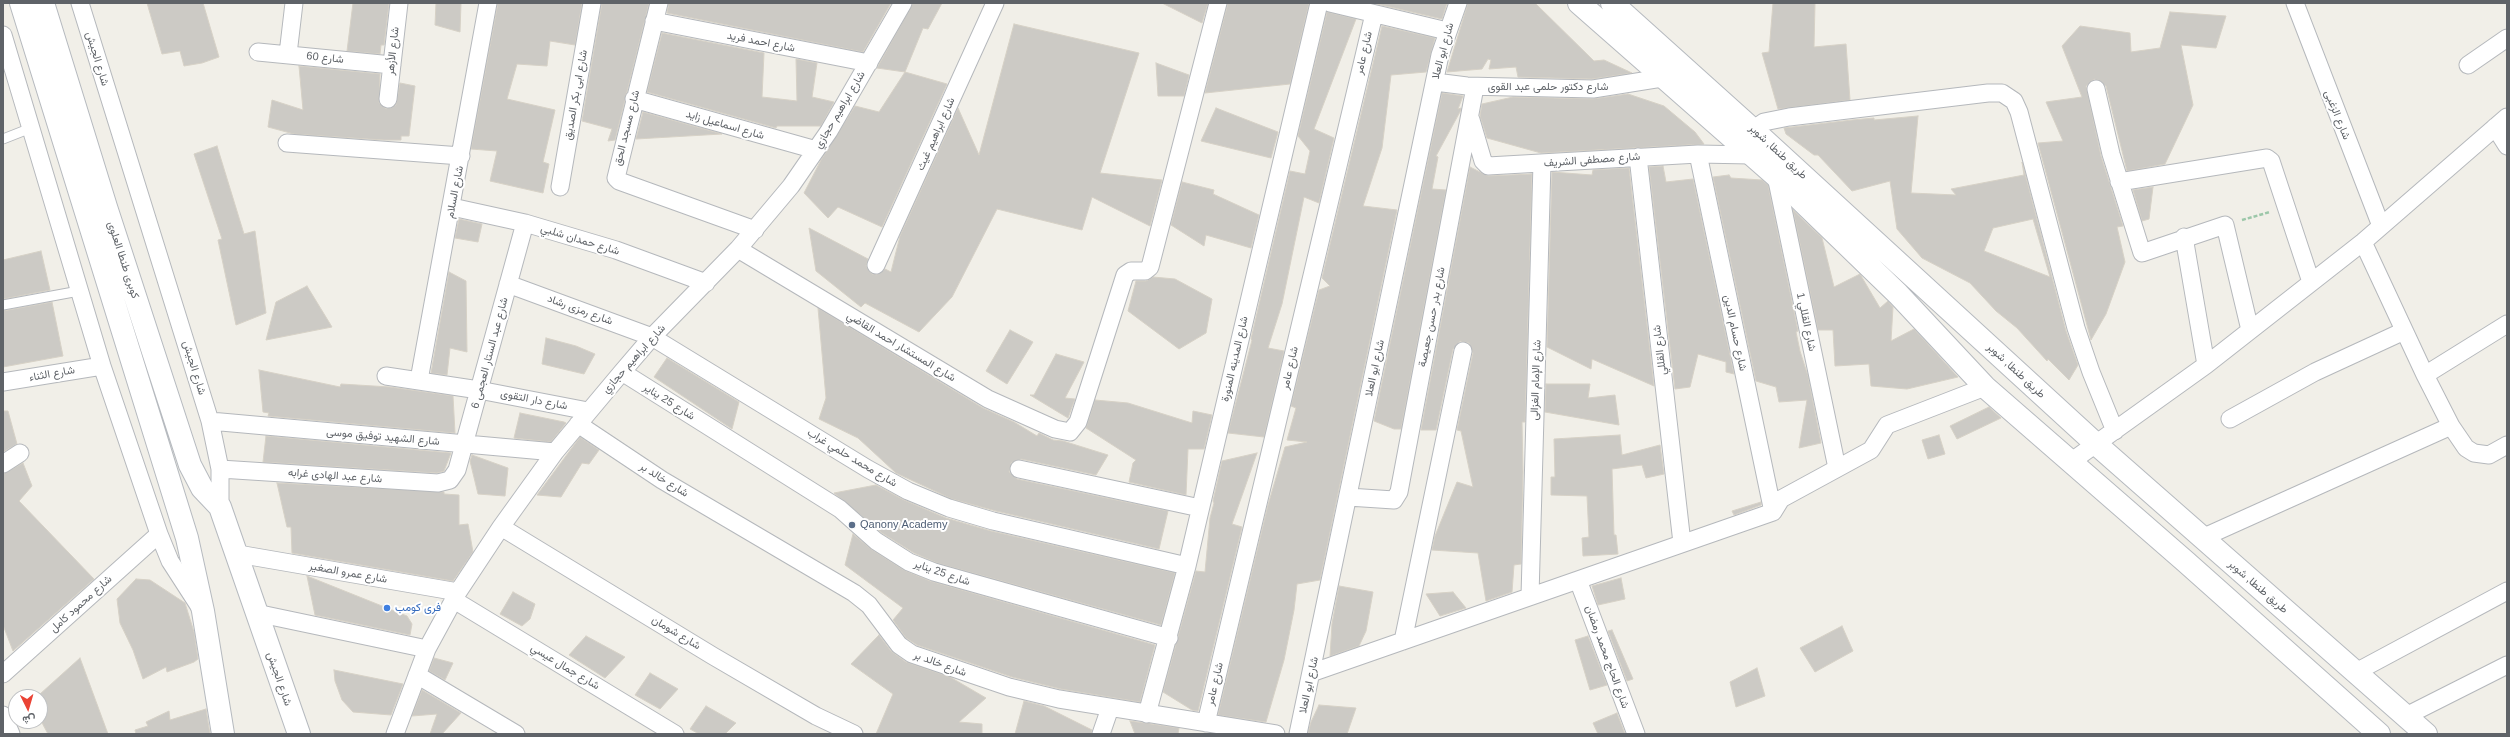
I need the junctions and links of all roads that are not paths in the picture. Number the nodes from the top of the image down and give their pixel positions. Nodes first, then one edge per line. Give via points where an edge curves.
1 (21, 3) edge
2 (43, 3) edge
3 (80, 3) edge
4 (294, 3) edge
5 (399, 3) edge
6 (488, 3) edge
7 (592, 3) edge
8 (659, 3) edge
9 (903, 3) edge
10 (995, 3) edge
11 (1218, 3) edge
12 (1330, 3) edge
13 (1458, 3) edge
14 (1579, 3) edge
15 (1612, 3) edge
16 (2295, 3) edge
17 (1374, 14) junction
18 (654, 21) junction
19 (1447, 31) junction
20 (3, 35) edge
21 (2507, 38) edge
22 (258, 52) dead end
23 (288, 54) junction
24 (869, 63) junction
25 (392, 65) junction
26 (2468, 65) dead end
27 (1662, 78) junction
28 (1435, 82) junction
29 (1475, 87) junction
30 (2096, 89) dead end
31 (388, 99) dead end
32 (634, 99) junction
33 (1470, 116) junction
34 (2501, 122) edge
35 (30, 128) junction
36 (3, 139) edge
37 (1747, 142) junction
38 (287, 143) dead end
39 (2507, 146) edge
40 (816, 150) junction
41 (1698, 154) junction
42 (461, 156) junction
43 (1638, 157) junction
44 (1542, 163) junction
45 (1776, 176) junction
46 (2119, 182) junction
47 (560, 186) dead end
48 (452, 207) junction
49 (525, 223) junction
50 (2381, 226) junction
51 (755, 230) junction
52 (2184, 237) junction
53 (2363, 242) junction
54 (738, 249) junction
55 (876, 265) dead end
56 (2311, 282) junction
57 (706, 283) junction
58 (508, 284) junction
59 (79, 291) junction
60 (3, 305) edge
61 (2507, 324) edge
62 (2250, 330) junction
63 (2404, 331) junction
64 (652, 337) junction
65 (1463, 351) dead end
66 (102, 366) junction
67 (2206, 366) junction
68 (622, 372) junction
69 (2425, 375) junction
70 (386, 376) dead end
71 (419, 380) junction
72 (3, 382) edge
73 (1985, 387) junction
74 (479, 390) junction
75 (583, 418) junction
76 (2230, 419) dead end
77 (210, 421) junction
78 (2451, 426) junction
79 (2115, 431) junction
80 (464, 444) junction
81 (2096, 444) junction
82 (2507, 445) edge
83 (555, 452) junction
84 (20, 453) dead end
85 (2072, 461) junction
86 (3, 464) edge
87 (1837, 468) junction
88 (220, 469) junction
89 (1019, 469) dead end
90 (450, 480) joint
91 (1348, 497) junction
92 (220, 507) junction
93 (1200, 508) junction
94 (1773, 512) junction
95 (501, 527) junction
96 (159, 534) junction
97 (2202, 538) junction
98 (1682, 543) junction
99 (238, 554) junction
100 (1187, 566) junction
101 (1578, 580) junction
102 (2507, 591) edge
103 (456, 596) junction
104 (1530, 596) junction
105 (203, 611) junction
106 (256, 614) junction
107 (1169, 638) junction
108 (1403, 641) junction
109 (427, 649) junction
110 (2507, 665) edge
111 (2356, 672) junction
112 (1311, 673) junction
113 (3, 674) edge
114 (417, 675) junction
115 (1110, 708) junction
116 (1147, 714) junction
117 (3, 715) edge
118 (2406, 716) junction
119 (1206, 723) junction
120 (11, 734) edge
121 (223, 734) edge
122 (299, 734) edge
123 (395, 734) edge
124 (516, 734) edge
125 (675, 734) edge
126 (854, 734) edge
127 (1101, 734) edge
128 (1276, 734) edge
129 (1298, 734) edge
130 (1636, 734) edge
131 (2379, 734) edge
132 (2426, 734) edge

1 - 105 street, كوبرى طنطا العلوى via 171,482 187,538
2 - 92 street, كوبرى طنطا العلوى via 190,465 202,488
3 - 77 street, شارع الجيش
4 - 23 street
5 - 25 street, شارع الأزهر
6 - 42 street, شارع السلام
7 - 47 street, شارع ابى بكر الصديق
8 - 18 street, شارع مسجد الحق
9 - 24 street, شارع ابراهيم حجازي
10 - 55 street, شارع ابراهيم غيث
11 - 54 street, شارع المستشار احمد القاضي via 1150,266 1145,271 1131,271 1125,276 1078,422 1070,432 1055,429 988,399
12 - 17 street
12 - 93 street, شارع المدينه المنورة
13 - 19 street, شارع ابو العلا
14 - 27 street, طريق طنطا, شوبر
15 - 37 street, طريق طنطا, شوبر
16 - 50 street, شارع الزغبى
17 - 19 street
17 - 119 street, شارع عامر
18 - 24 street, شارع احمد فريد
18 - 32 street, شارع مسجد الحق
19 - 28 street, شارع ابو العلا
20 - 35 street
21 - 26 street
22 - 23 street, شارع 60
23 - 25 street, شارع 60
24 - 40 street, شارع ابراهيم حجازي
25 - 31 street, شارع الأزهر
27 - 29 street, شارع دكتور حلمى عبد القوى via 1593,88
27 - 37 street, طريق طنطا, شوبر
28 - 29 street, شارع دكتور حلمى عبد القوى
28 - 91 street, شارع ابو العلا
29 - 33 street, شارع بدر حسن جعيصة
30 - 46 street
32 - 40 street, شارع اسماعيل زايد
32 - 51 street, شارع مسجد الحق via 615,174 617,180
33 - 44 street, شارع مصطفى الشريف via 1485,164 1494,166
33 - 91 street, شارع بدر حسن جعيصة via 1399,492 1394,500
34 - 39 street
34 - 50 street
35 - 36 lane
35 - 59 street
37 - 41 street, شارع مصطفى الشريف
37 - 45 street, طريق طنطا, شوبر
37 - 79 street via 1777,119 1988,93 2002,93 2014,101 2078,334
37 - 81 street, طريق طنطا, شوبر
38 - 42 street
40 - 51 street, شارع ابراهيم حجازي
41 - 43 street, شارع مصطفى الشريف
41 - 94 street, شارع حسام الدين
42 - 48 street, شارع السلام
43 - 44 street, شارع مصطفى الشريف
43 - 98 street, شارع القللي
44 - 104 street, شارع الإمام الغزالى
45 - 73 street, طريق طنطا, شوبر via 1898,294
45 - 87 street, شارع القللي 1
46 - 52 street via 2142,254
46 - 56 street via 2267,158
48 - 49 street, شارع حمدان شلبي
48 - 71 street, شارع السلام
49 - 57 street, شارع حمدان شلبي via 616,250
49 - 58 street, شارع عبد الستار العجمى 6
50 - 53 street
51 - 54 street, شارع ابراهيم حجازي
52 - 62 street via 2225,225
52 - 67 street
53 - 56 street
53 - 63 street
54 - 57 street, شارع ابراهيم حجازي
56 - 62 street
57 - 64 street, شارع ابراهيم حجازي
58 - 64 street, شارع رمزى رشاد
58 - 74 street, شارع عبد الستار العجمى 6
59 - 60 lane
59 - 66 street
61 - 69 street
62 - 67 street
63 - 69 street
63 - 76 street via 2315,372
64 - 68 street, شارع ابراهيم حجازي
64 - 100 street, شارع محمد حلمي غراب via 868,470 908,491 950,508 993,521
65 - 108 street
66 - 72 street, شارع الثناء
66 - 96 street
67 - 79 street
68 - 75 street, شارع ابراهيم حجازي
68 - 107 street, شارع 25 يناير via 840,509 876,541 909,562 934,572
69 - 78 street
70 - 71 street, شارع دار التقوى
71 - 74 street, شارع دار التقوى
73 - 85 street, طريق طنطا, شوبر
73 - 87 street via 1887,425 1871,450
74 - 75 street, شارع دار التقوى
74 - 80 street, شارع عبد الستار العجمى 6
75 - 83 street, شارع ابراهيم حجازي
75 - 115 street, شارع خالد بر via 662,480 854,593 869,605 895,640 912,654 1009,687
77 - 80 street, شارع الشهيد توفيق موسى
77 - 88 street, شارع الجيش
78 - 82 street via 2466,448 2474,453 2488,455
78 - 97 street
79 - 81 street
80 - 83 street, شارع الشهيد توفيق موسى
80 - 90 street, شارع عبد الستار العجمى 6 via 457,470
81 - 85 street
81 - 97 street, طريق طنطا, شوبر
83 - 95 street, شارع ابراهيم حجازي
84 - 86 street
85 - 131 street, طريق طنطا, شوبر
87 - 94 street via 1781,499
88 - 90 street, شارع عبد الهادى غرابه via 438,483
88 - 92 street, شارع الجيش
89 - 93 street
91 - 112 street, شارع ابو العلا
92 - 99 street, شارع الجيش
93 - 100 street, شارع المدينه المنورة
94 - 98 street
95 - 103 street, شارع ابراهيم حجازي
95 - 126 street, شارع شومان via 713,656 816,716
96 - 105 street via 170,561
96 - 113 street, شارع محمود كامل
97 - 111 street, طريق طنطا, شوبر
98 - 101 street
99 - 103 street, شارع عمرو الصغير
99 - 106 street, شارع الجيش
100 - 107 street, شارع المدينه المنورة
101 - 104 street
101 - 130 street, شارع الحاج محمد رمضان
102 - 111 street
103 - 109 street, شارع ابراهيم حجازي
103 - 125 street, شارع جمال عيسي
104 - 108 street
105 - 121 street
106 - 109 street
106 - 122 street, شارع الجيش
107 - 116 street, شارع المدينه المنورة
108 - 112 street
109 - 114 street, شارع ابراهيم حجازي
110 - 118 street
111 - 118 street, طريق طنطا, شوبر
112 - 129 street, شارع ابو العلا
114 - 123 street, شارع ابراهيم حجازي
114 - 124 street
115 - 116 street, شارع خالد بر
115 - 127 street
116 - 119 street, شارع خالد بر
117 - 120 street
118 - 132 street, طريق طنطا, شوبر
119 - 128 street, شارع خالد بر

